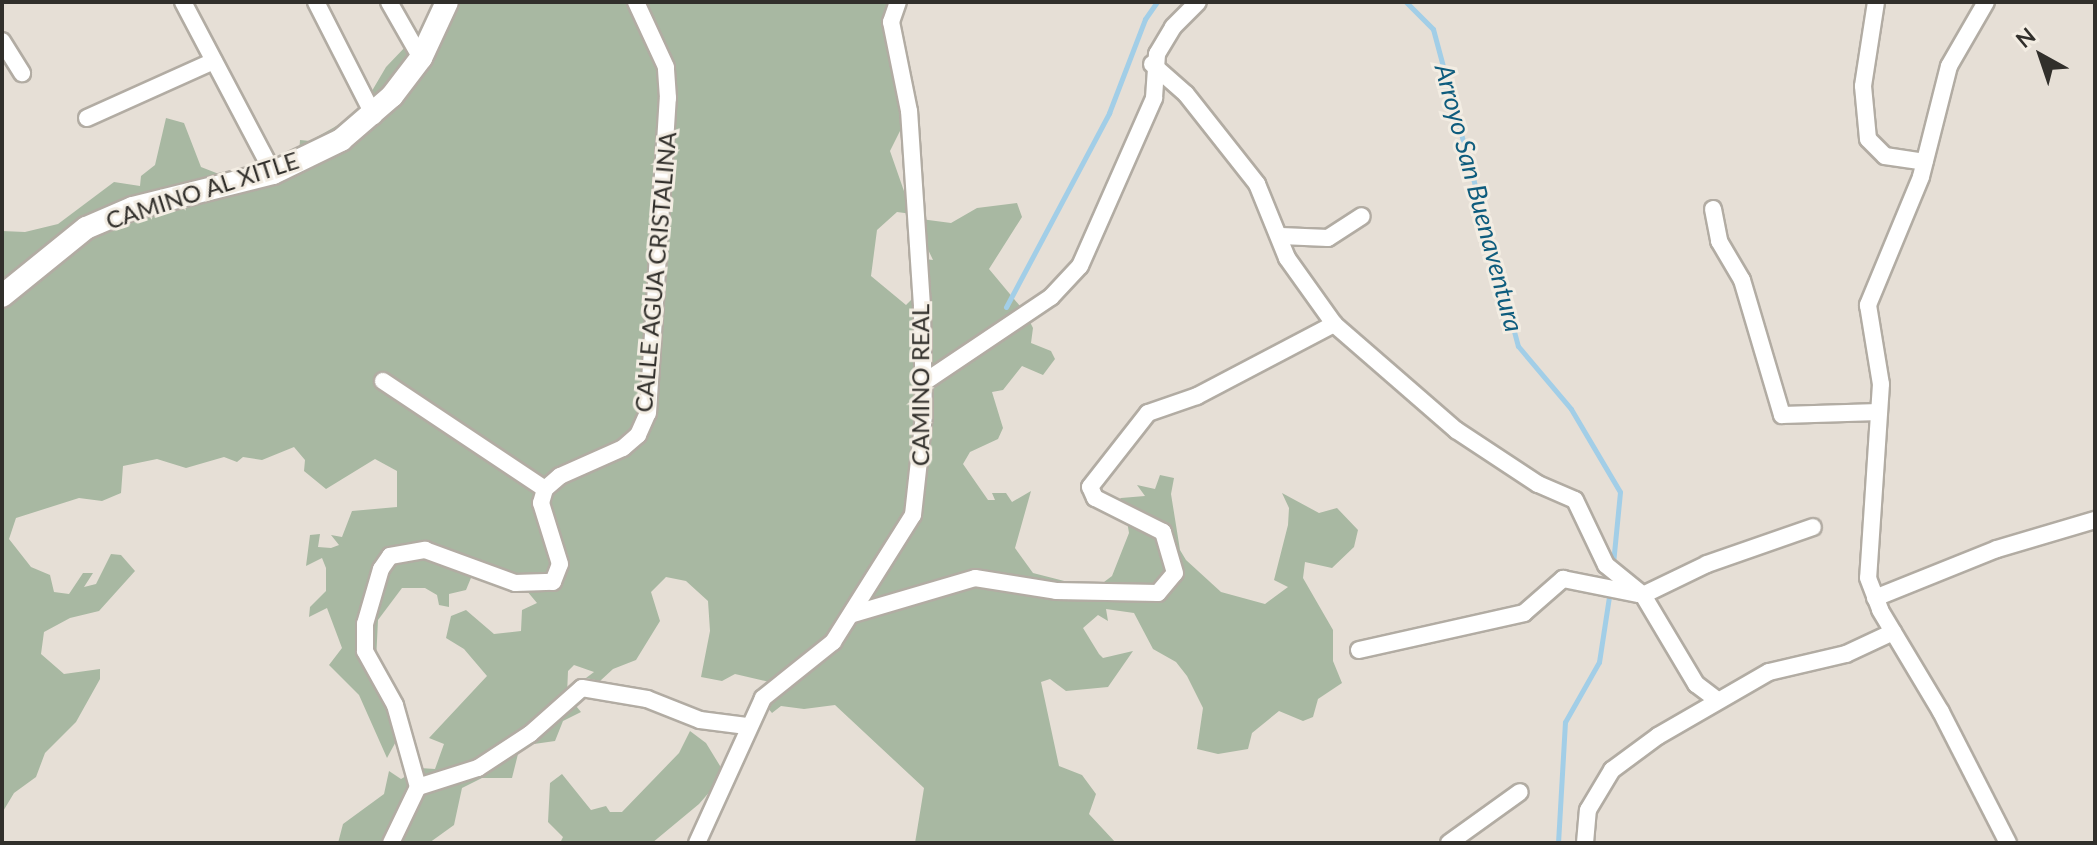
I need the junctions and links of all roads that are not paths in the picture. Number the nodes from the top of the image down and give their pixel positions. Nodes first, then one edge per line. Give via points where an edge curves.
1 (183, 2) edge
2 (316, 2) edge
3 (389, 2) edge
4 (447, 2) edge
5 (636, 2) edge
6 (898, 2) edge
7 (1198, 2) edge
8 (1876, 2) edge
9 (1986, 2) edge
10 (2, 41) edge
11 (421, 58) junction
12 (214, 61) junction
13 (1152, 64) junction
14 (22, 73) dead end
15 (374, 116) junction
16 (87, 118) dead end
17 (1925, 162) junction
18 (273, 173) junction
19 (1713, 209) dead end
20 (1362, 216) dead end
21 (1281, 236) junction
22 (2, 296) edge
23 (1334, 324) junction
24 (383, 381) dead end
25 (923, 383) junction
26 (1879, 412) junction
27 (545, 489) junction
28 (2095, 520) edge
29 (1813, 527) dead end
30 (1614, 578) junction
31 (1643, 595) junction
32 (1875, 598) junction
33 (853, 614) junction
34 (1893, 632) junction
35 (1359, 650) dead end
36 (1717, 700) junction
37 (747, 726) junction
38 (418, 787) junction
39 (1520, 792) dead end
40 (391, 843) edge
41 (697, 843) edge
42 (1449, 843) edge
43 (1585, 843) edge
44 (2008, 843) edge

1 - 12 street
2 - 15 street
3 - 11 street
4 - 11 street, CAMINO AL XITLE
5 - 27 street, CALLE AGUA CRISTALINA via 666,67 668,98 648,413 638,435 623,448 560,476
6 - 25 street, CAMINO REAL via 891,22 909,111
7 - 13 street via 1173,27
8 - 17 street via 1863,86 1868,139 1885,156
9 - 17 street via 1949,66
10 - 14 street
11 - 15 street, CAMINO AL XITLE
12 - 16 street
12 - 18 street
13 - 21 street via 1186,94 1257,184
13 - 25 street via 1154,98 1080,266 1051,297
15 - 18 street, CAMINO AL XITLE via 341,140
17 - 26 street via 1896,246 1868,305 1881,384
18 - 22 street, CAMINO AL XITLE via 133,208 86,228
19 - 26 street via 1719,241 1746,292 1782,415
20 - 21 street via 1328,238
21 - 23 street via 1287,258
23 - 30 street via 1456,430 1538,484 1575,500
23 - 33 street via 1197,396 1148,413 1090,487 1095,498 1163,532 1175,573 1158,593 1056,591 975,578
24 - 27 street
25 - 33 street, CAMINO REAL via 921,473 913,515
26 - 32 street via 1868,542 1868,578
27 - 38 street via 541,503 560,564 553,582 531,587 515,583 425,550 390,556 381,569 365,624 365,651 395,705
28 - 32 street via 1997,549
29 - 31 street via 1707,564
30 - 31 street
30 - 35 street via 1599,587 1563,579 1524,613
31 - 36 street via 1696,684
32 - 34 street
33 - 37 street, CAMINO REAL via 833,642 763,698
34 - 36 street via 1846,654 1769,672
34 - 44 street
36 - 43 street via 1612,770 1588,810
37 - 38 street via 700,720 647,699 582,688 530,734 478,768
37 - 41 street, CAMINO REAL
38 - 40 street
39 - 42 street

